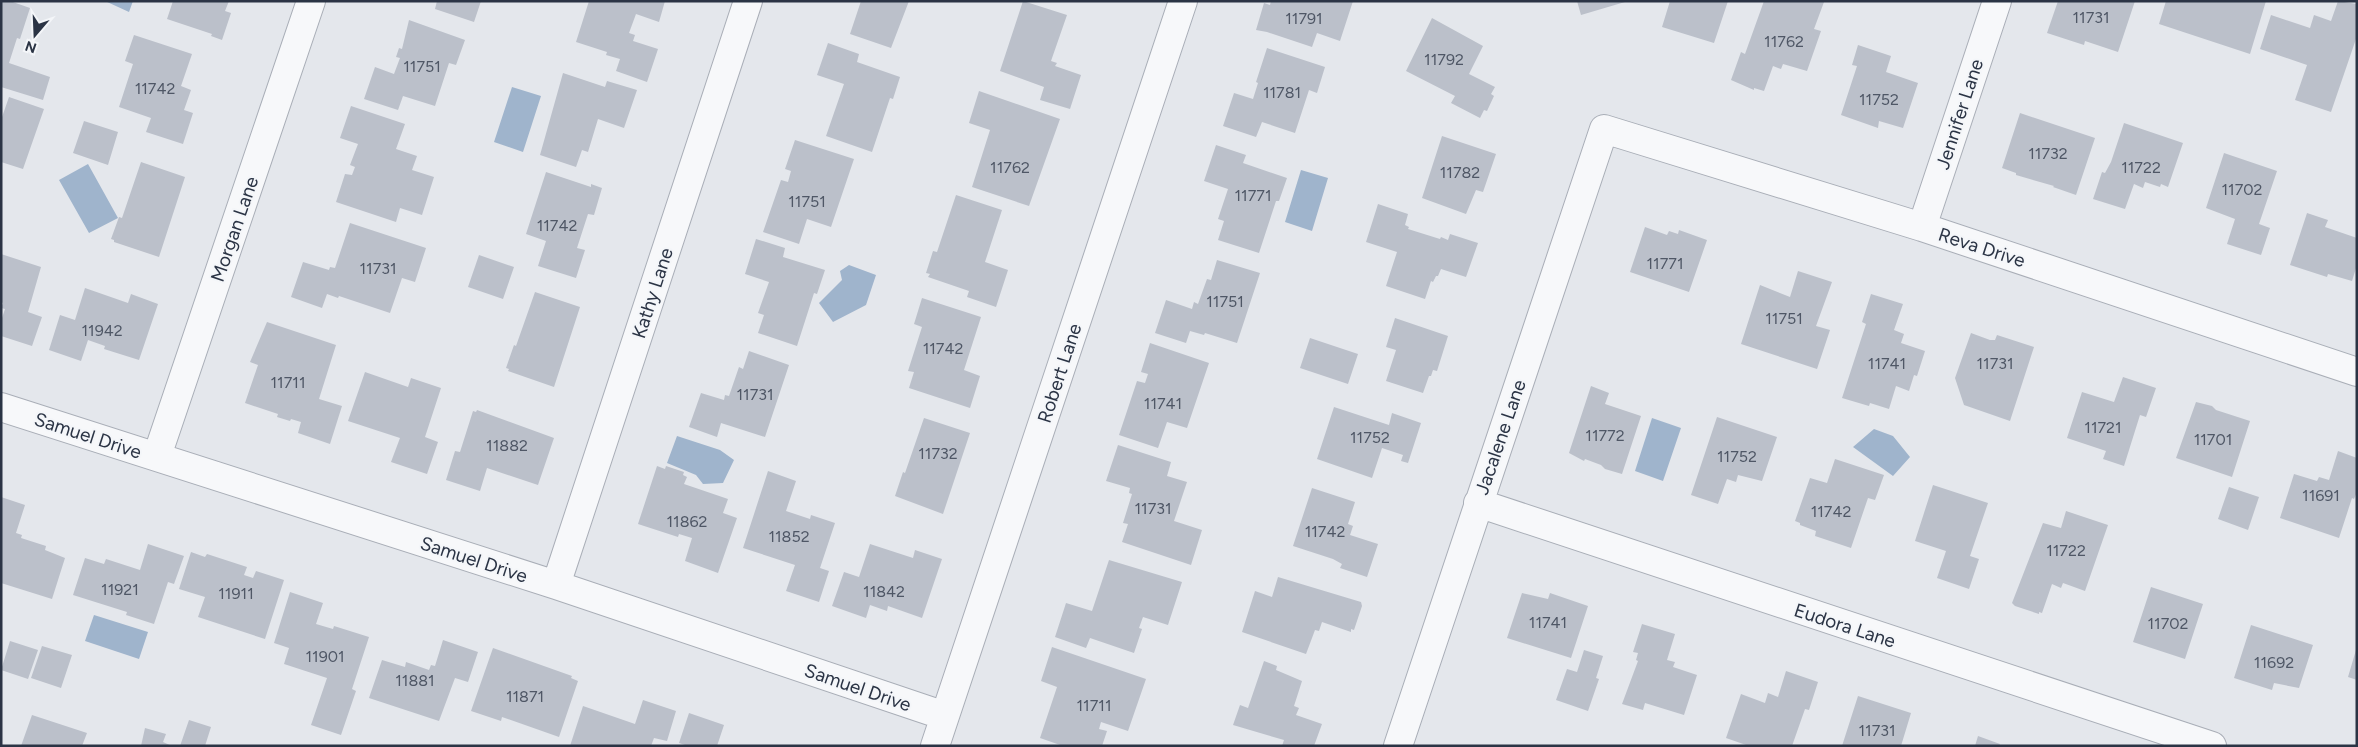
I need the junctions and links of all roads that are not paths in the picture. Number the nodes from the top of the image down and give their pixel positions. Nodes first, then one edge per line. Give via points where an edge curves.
1 (311, 1) edge
2 (748, 1) edge
3 (1183, 1) edge
4 (1997, 1) edge
5 (1604, 129) joint
6 (1922, 227) junction
7 (2357, 372) edge
8 (1, 407) edge
9 (157, 456) junction
10 (1478, 503) junction
11 (556, 586) junction
12 (945, 716) junction
13 (935, 746) edge
14 (1398, 746) edge
15 (2212, 746) edge

1 - 9 street, Morgan Lane
2 - 11 street, Kathy Lane
3 - 12 street, Robert Lane
4 - 6 street, Jennifer Lane
5 - 6 street, Reva Drive
5 - 10 street, Jacalene Lane
6 - 7 street, Reva Drive
8 - 9 street, Samuel Drive
9 - 11 street, Samuel Drive
10 - 14 street, Jacalene Lane
10 - 15 street, Eudora Lane
11 - 12 street, Samuel Drive
12 - 13 street, Robert Lane

